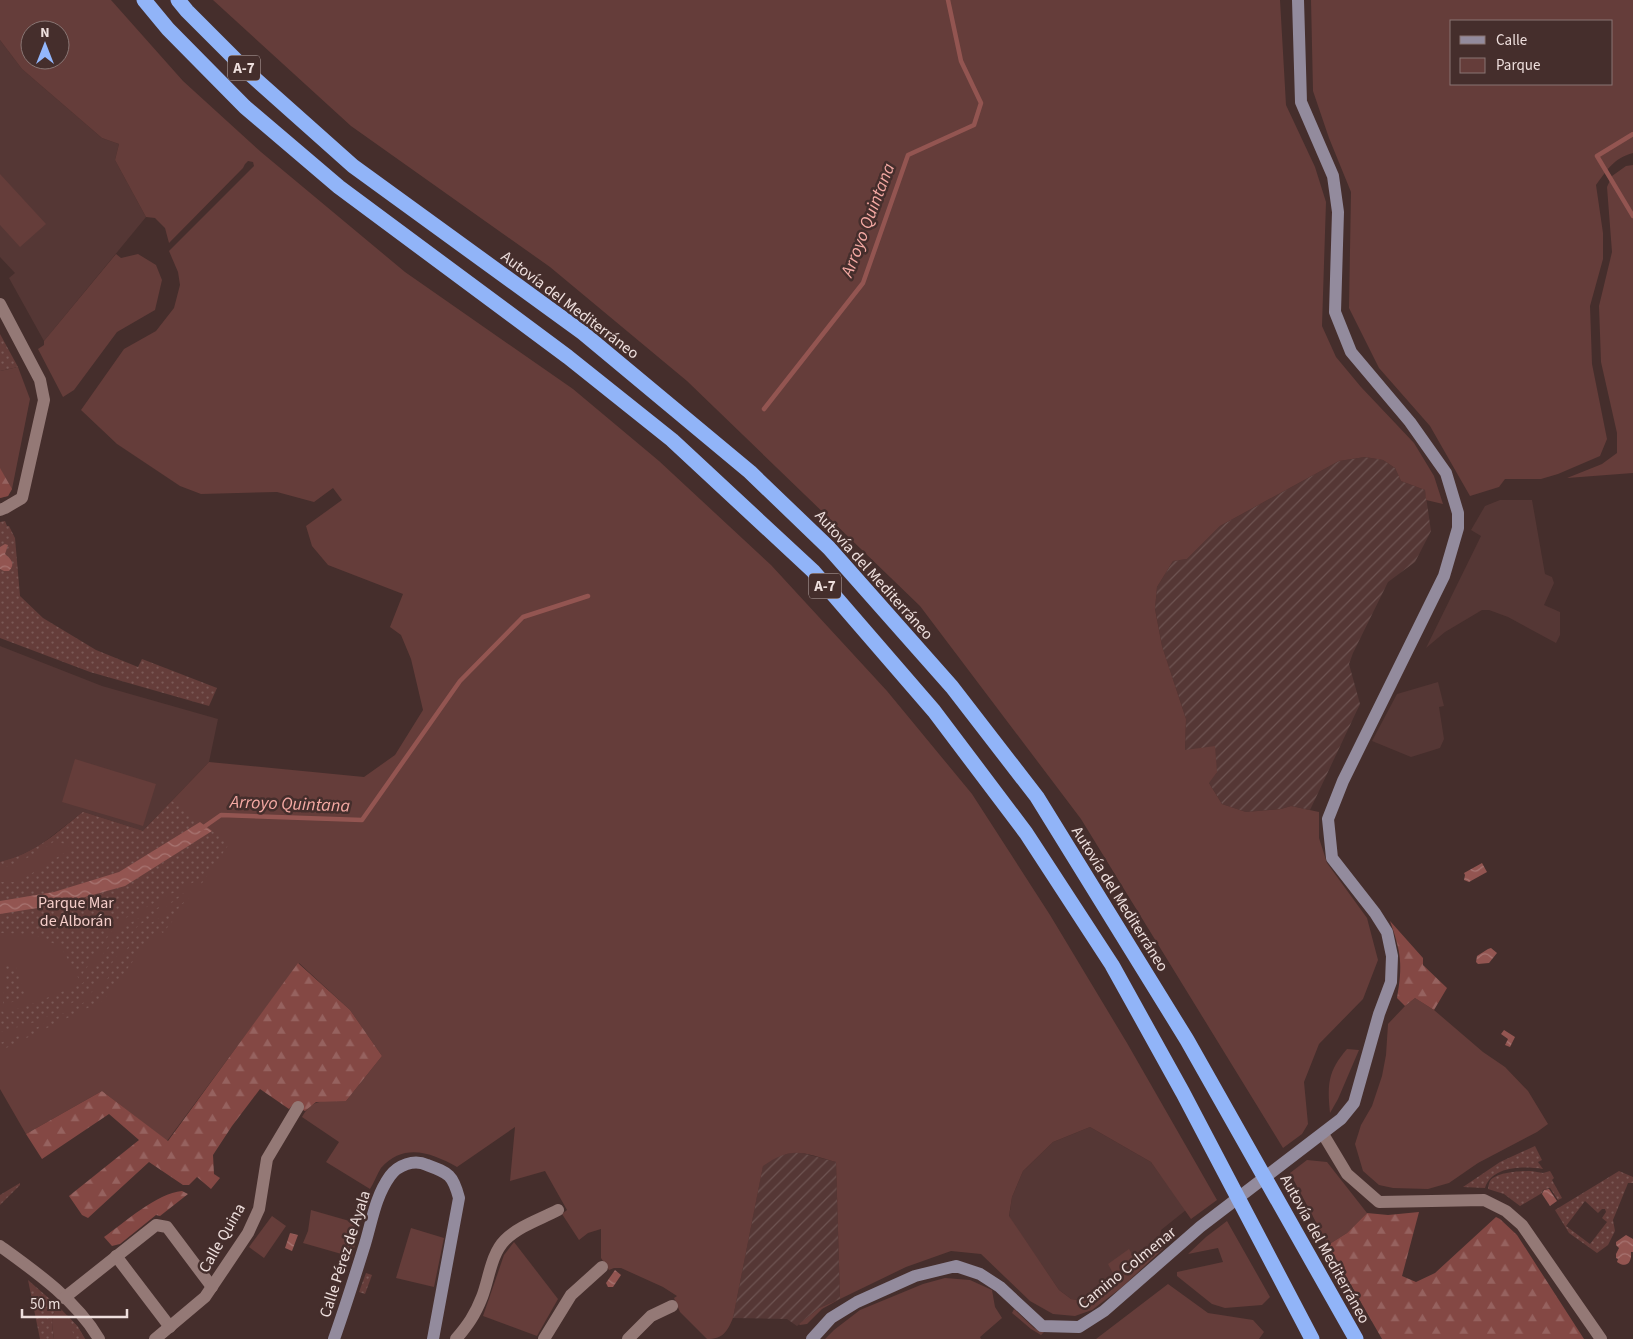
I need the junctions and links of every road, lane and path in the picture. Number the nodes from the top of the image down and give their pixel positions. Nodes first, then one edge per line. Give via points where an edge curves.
1 (144, 0) edge
2 (178, 0) edge
3 (1298, 0) edge
4 (0, 304) edge
5 (0, 510) edge
6 (298, 1107) dead end
7 (1323, 1134) junction
8 (558, 1210) dead end
9 (0, 1246) edge
10 (116, 1256) junction
11 (602, 1267) dead end
12 (212, 1287) junction
13 (64, 1298) junction
14 (672, 1306) dead end
15 (170, 1327) junction
16 (99, 1339) edge
17 (155, 1339) edge
18 (334, 1339) edge
19 (433, 1339) edge
20 (456, 1339) edge
21 (544, 1339) edge
22 (628, 1339) edge
23 (812, 1339) edge
24 (1312, 1339) edge
25 (1356, 1339) edge
26 (1601, 1339) edge

1 - 24 highway, A-7 via 245,107 339,187 568,357 672,440 819,579 934,711 1037,849 1112,965
2 - 25 highway, Autovía del Mediterráneo / A-7 via 252,76 353,166 582,334 750,472 829,548 952,687 1042,806 1187,1040
3 - 7 main road, Camino Colmenar via 1301,102 1334,176 1338,212 1335,312 1351,352 1410,422 1446,473 1458,512 1458,528 1444,576 1343,781 1328,819 1332,858 1387,932 1392,956 1391,982 1354,1103
4 - 5 street via 40,380 44,400 22,498
6 - 12 street, Calle Quina via 267,1159 259,1209 248,1233
7 - 23 main road, Camino Colmenar via 1200,1227 1104,1311 1078,1327 1042,1326 980,1274 956,1266 915,1276 857,1302 831,1318
7 - 26 street via 1348,1174 1379,1202 1484,1200 1506,1211 1522,1225
8 - 20 street via 503,1242 469,1325
9 - 13 street via 32,1268
10 - 12 street via 156,1225 167,1227
10 - 13 street
10 - 15 street
11 - 21 street via 571,1295
12 - 15 street, Calle Quina via 206,1297
13 - 16 street via 88,1320
14 - 22 street via 651,1316
15 - 17 street, Calle Quina
18 - 19 main road, Calle Pérez de Ayala via 378,1198 390,1175 412,1163 444,1171 455,1182 459,1198

